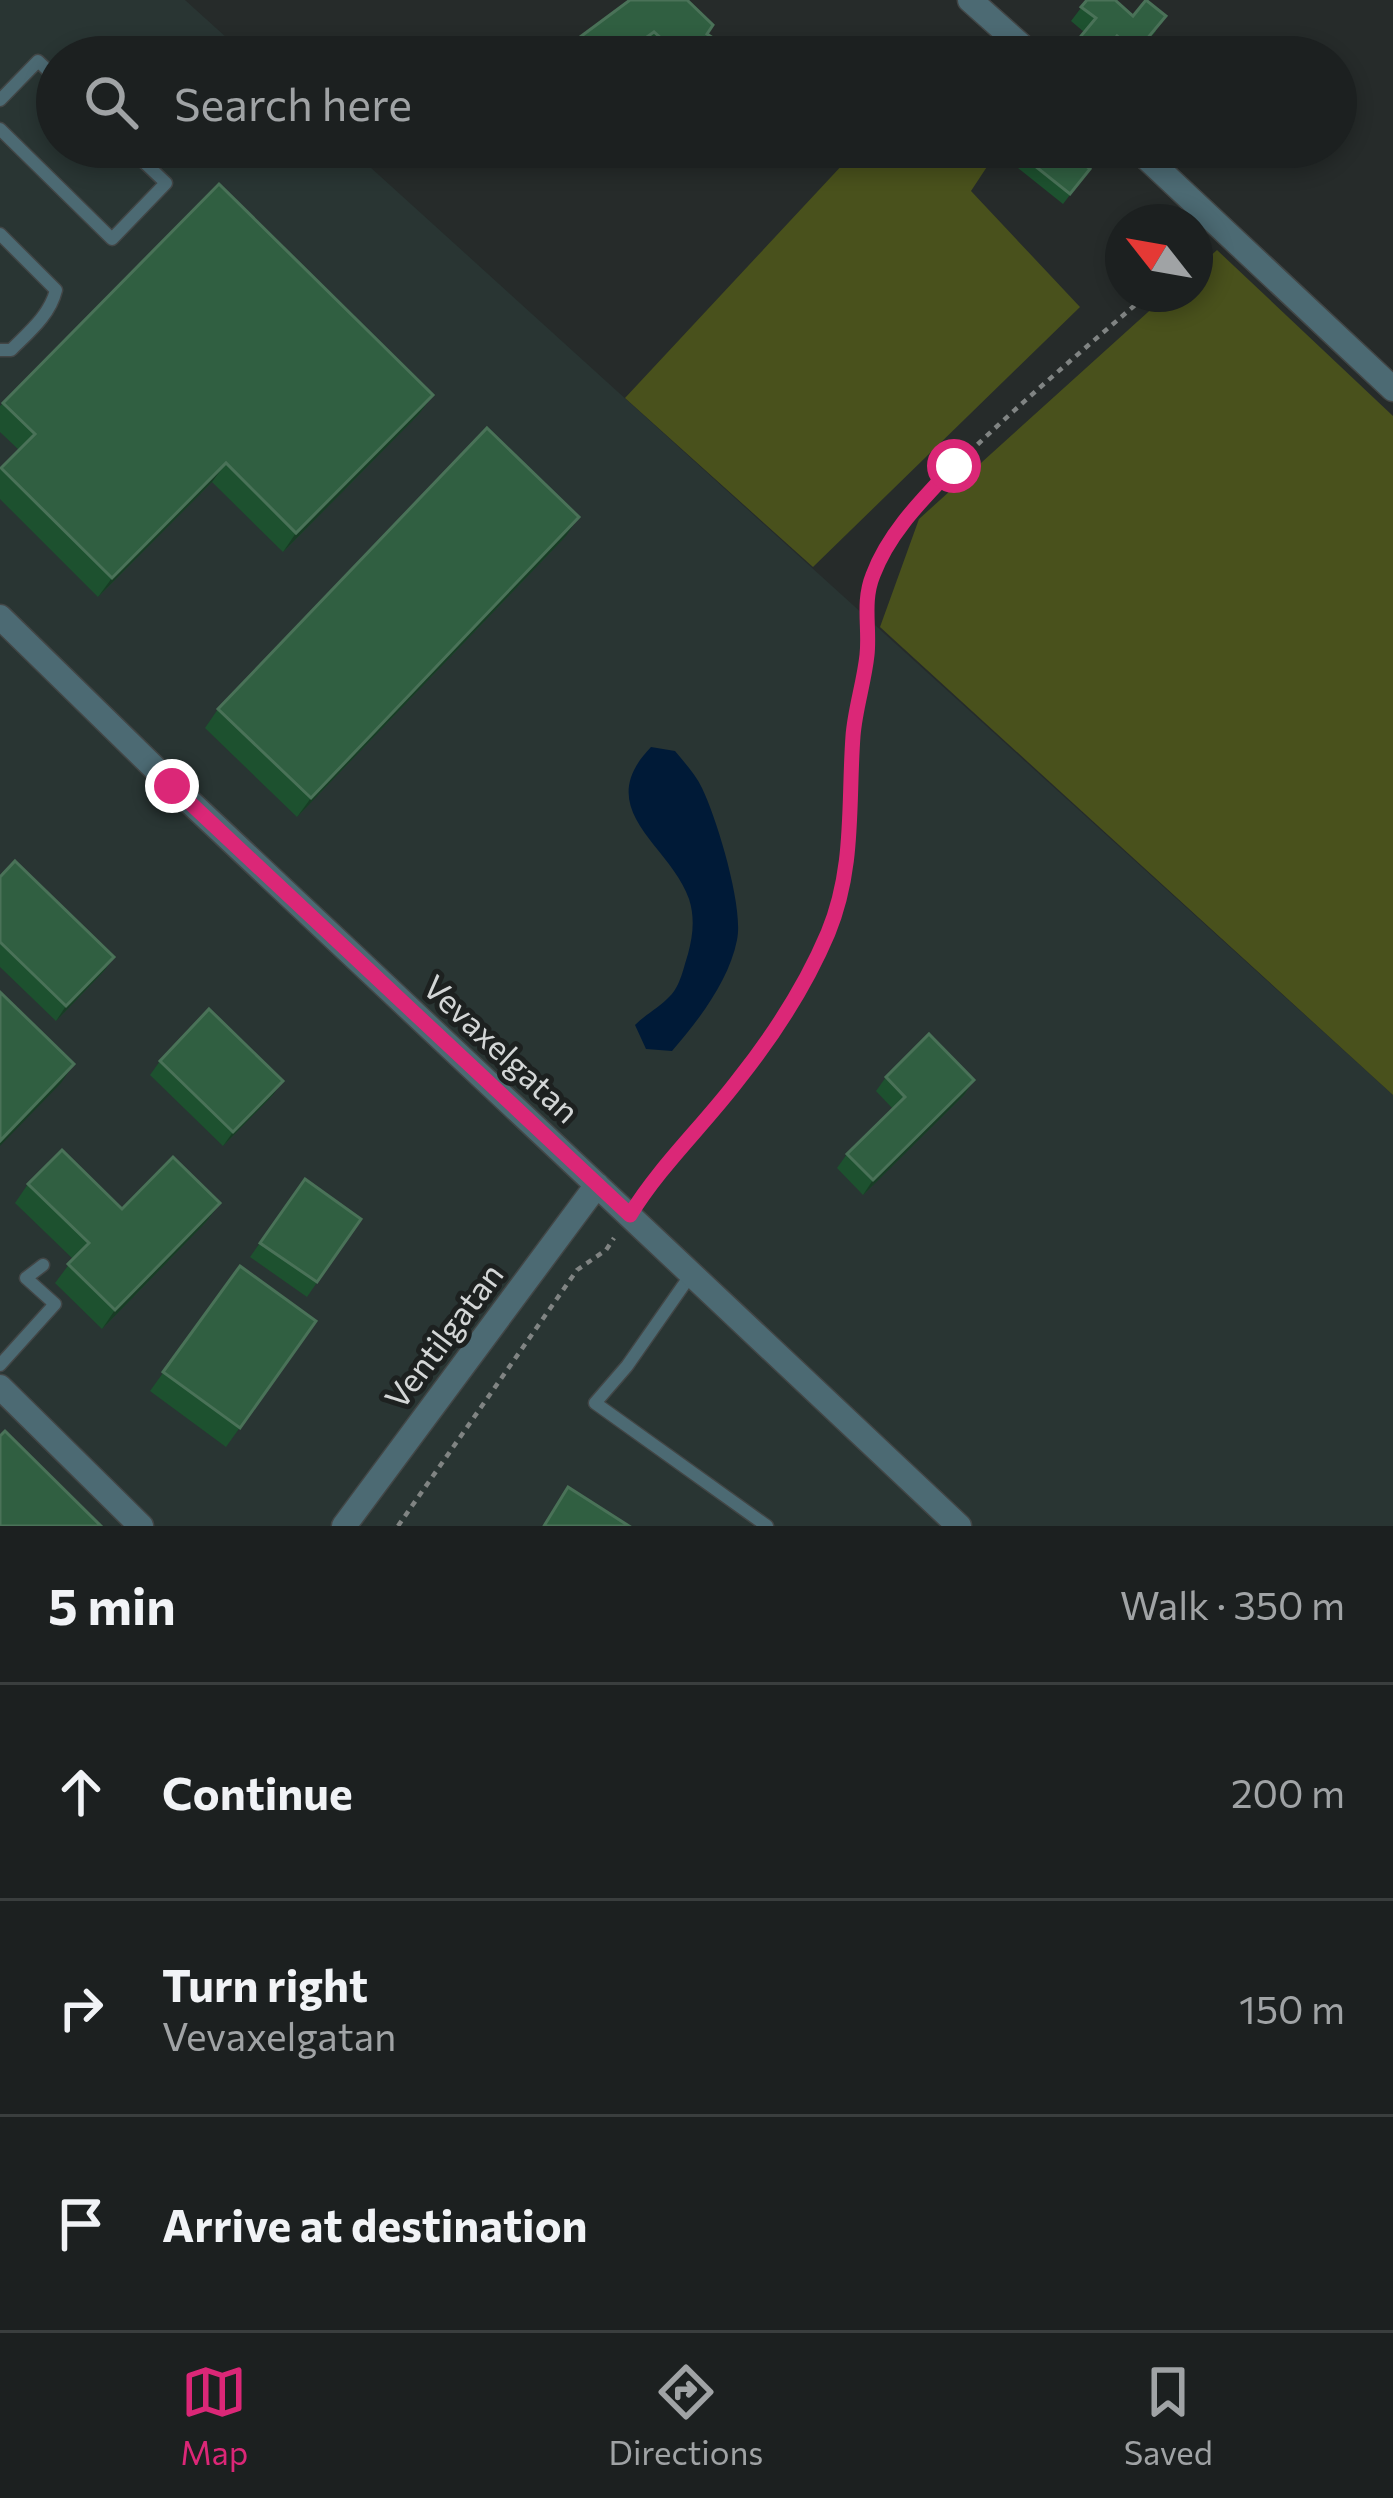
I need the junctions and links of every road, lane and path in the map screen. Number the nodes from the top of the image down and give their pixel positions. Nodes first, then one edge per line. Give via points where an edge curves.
1 (970, 0) edge
2 (1010, 36) edge
3 (36, 63) edge
4 (0, 100) edge
5 (0, 130) edge
6 (36, 165) edge
7 (39, 168) edge
8 (150, 168) edge
9 (1157, 168) edge
10 (0, 234) edge
11 (1127, 312) edge
12 (0, 350) edge
13 (1393, 389) edge
14 (0, 617) edge
15 (597, 1184) junction
16 (630, 1215) junction
17 (43, 1265) dead end
18 (692, 1272) junction
19 (0, 1365) edge
20 (3, 1396) edge
21 (141, 1526) edge
22 (344, 1526) edge
23 (398, 1526) edge
24 (767, 1526) edge
25 (959, 1526) edge

1 - 2 street
3 - 4 lane
5 - 6 lane
7 - 8 lane via 112,239 166,183
9 - 13 street
10 - 12 lane via 56,290 39,323 11,350
11 - 16 path via 954,466 883,554 866,598 844,887 827,934 739,1079
14 - 15 street, Vevaxelgatan
15 - 16 street, Vevaxelgatan
15 - 22 street, Ventilgatan
16 - 18 street, Vevaxelgatan
16 - 23 path via 607,1250 578,1270
17 - 19 lane via 26,1278 56,1304
18 - 24 lane via 595,1402
18 - 25 street, Vevaxelgatan
20 - 21 street

